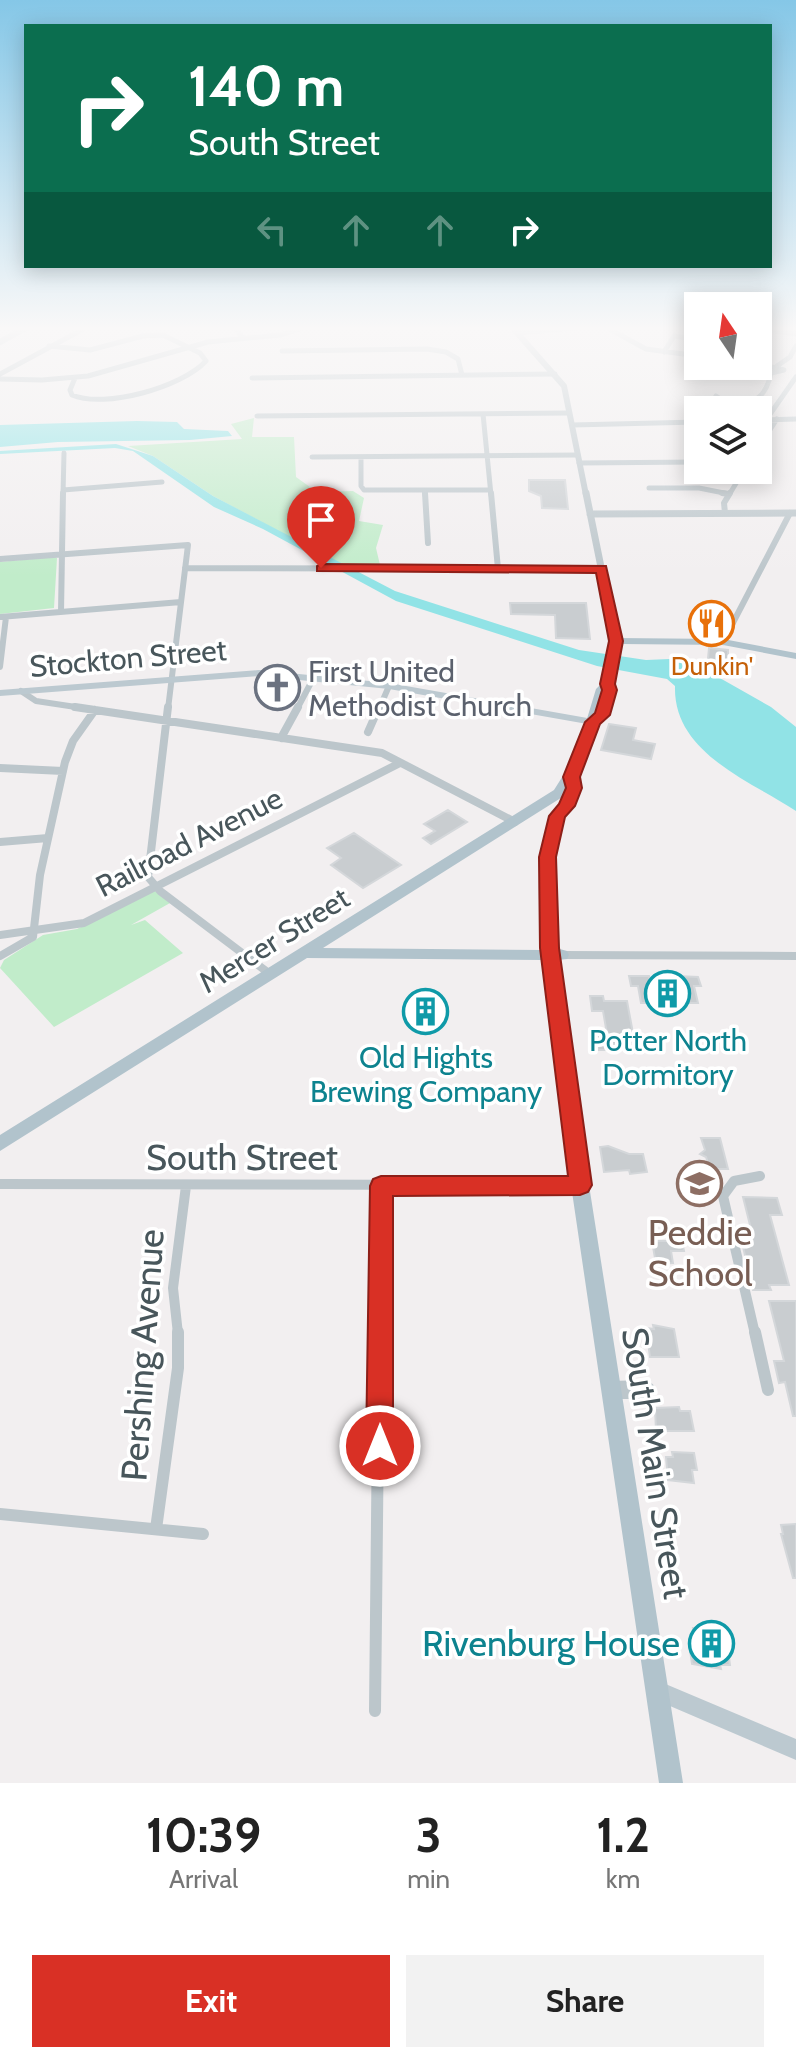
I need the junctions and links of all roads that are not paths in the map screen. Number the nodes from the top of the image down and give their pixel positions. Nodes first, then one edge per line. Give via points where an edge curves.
1 (568, 409) edge
2 (569, 413) junction
3 (483, 414) junction
4 (257, 416) dead end
5 (772, 419) edge
6 (777, 419) junction
7 (796, 419) edge
8 (684, 422) edge
9 (572, 425) junction
10 (772, 427) edge
11 (64, 453) dead end
12 (487, 455) junction
13 (312, 457) dead end
14 (361, 457) junction
15 (578, 459) junction
16 (684, 462) edge
17 (162, 482) dead end
18 (735, 484) edge
19 (649, 488) dead end
20 (63, 490) junction
21 (490, 490) junction
22 (425, 491) junction
23 (729, 494) junction
24 (725, 513) junction
25 (793, 513) edge
26 (590, 514) junction
27 (428, 543) dead end
28 (62, 554) junction
29 (0, 559) edge
30 (185, 568) junction
31 (498, 569) junction
32 (602, 569) junction
33 (181, 602) junction
34 (61, 612) junction
35 (3, 617) edge
36 (723, 642) junction
37 (616, 648) junction
38 (796, 656) edge
39 (0, 667) edge
40 (314, 677) junction
41 (172, 678) junction
42 (389, 686) junction
43 (21, 691) junction
44 (0, 693) edge
45 (95, 710) junction
46 (167, 721) junction
47 (593, 722) junction
48 (368, 732) dead end
49 (281, 738) junction
50 (400, 763) junction
51 (0, 768) edge
52 (63, 771) junction
53 (571, 777) junction
54 (515, 822) junction
55 (48, 838) junction
56 (0, 842) edge
57 (154, 886) junction
58 (35, 931) junction
59 (0, 935) edge
60 (306, 953) junction
61 (556, 955) junction
62 (0, 956) edge
63 (796, 956) edge
64 (270, 974) junction
65 (0, 1144) edge
66 (760, 1176) dead end
67 (0, 1184) edge
68 (580, 1185) junction
69 (186, 1186) junction
70 (381, 1186) junction
71 (768, 1390) dead end
72 (0, 1514) edge
73 (156, 1529) junction
74 (203, 1534) dead end
75 (656, 1690) junction
76 (375, 1711) dead end
77 (796, 1750) edge
78 (671, 1783) edge

1 - 2 street
2 - 3 street
2 - 9 street
3 - 4 street
3 - 12 street
5 - 6 street
6 - 7 street
6 - 10 street
8 - 9 street
9 - 15 street
11 - 20 street
12 - 14 street
12 - 15 street
12 - 21 street
13 - 14 street
14 - 22 street via 364,490
15 - 16 street
15 - 26 street
17 - 20 street
18 - 23 street
19 - 23 street
20 - 28 street
21 - 22 street
21 - 31 street
22 - 27 street
23 - 24 street
24 - 25 street
24 - 26 street
25 - 36 street
26 - 32 street
28 - 29 street
28 - 30 street via 188,545
28 - 34 street
30 - 31 street
30 - 33 street
31 - 32 street
32 - 37 street
33 - 34 street
33 - 41 street
34 - 35 street
35 - 39 street
36 - 37 main road via 633,640
36 - 38 main road
37 - 47 main road via 610,690 602,715
40 - 41 main road, Stockton Street via 246,673
40 - 42 main road, Stockton Street
40 - 49 street
41 - 43 main road, Stockton Street
41 - 46 street
42 - 47 main road, Stockton Street
42 - 48 street
43 - 44 main road, Stockton Street
43 - 45 street via 36,701
45 - 46 street
45 - 52 street via 73,741
46 - 49 street
46 - 57 street via 148,877
47 - 53 main road
49 - 50 street via 382,753
50 - 54 street
50 - 57 street, Railroad Avenue
51 - 52 street
52 - 55 street
53 - 54 main road, Mercer Street via 559,793
53 - 61 main road, South Main Street via 574,788 557,816 548,857 546,917
54 - 60 main road, Mercer Street
55 - 56 street
55 - 58 street
57 - 58 street, Railroad Avenue via 84,923
57 - 64 street
58 - 59 street
58 - 62 street, Railroad Avenue via 27,942
60 - 61 main road
60 - 64 main road, Mercer Street
61 - 63 street
61 - 68 main road, South Main Street
64 - 65 main road, Mercer Street
66 - 71 street via 734,1181 723,1196
67 - 69 street, South Street
68 - 70 street, South Street
68 - 75 main road, South Main Street
69 - 70 street, South Street
69 - 73 street, Pershing Avenue via 173,1288 178,1368
70 - 76 street
72 - 73 street
73 - 74 street
75 - 77 main road
75 - 78 main road, South Main Street

